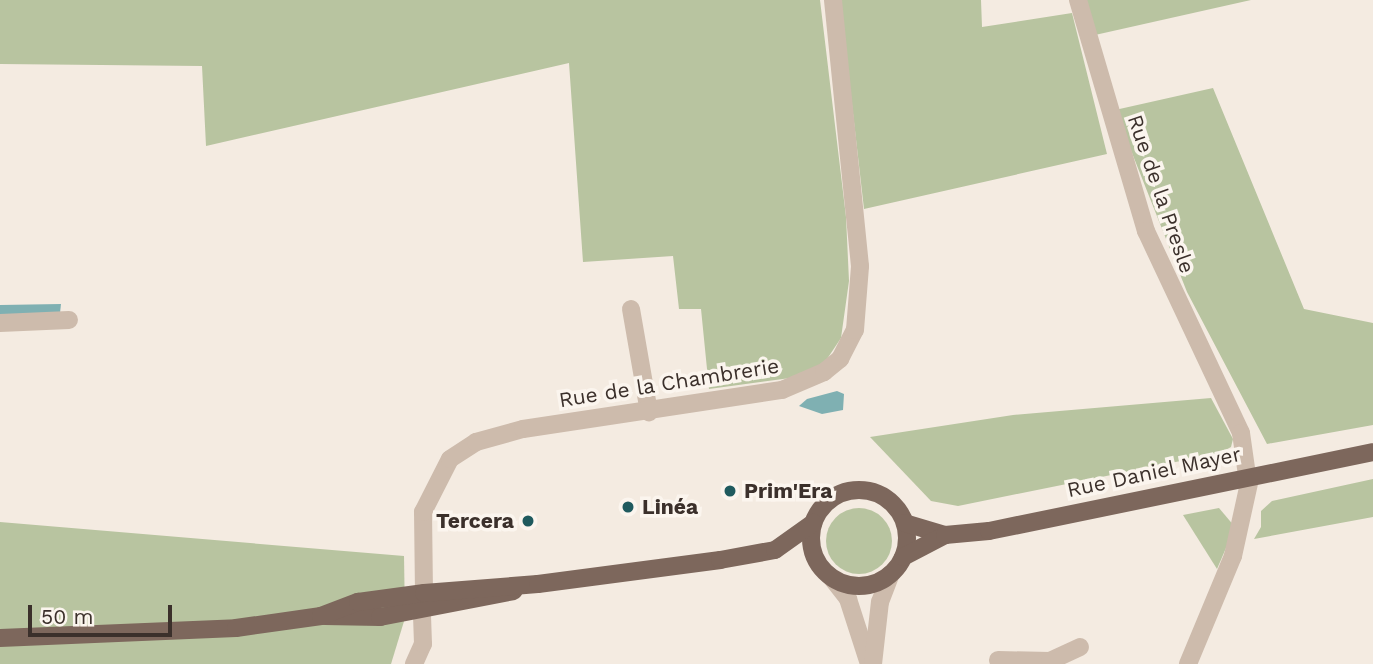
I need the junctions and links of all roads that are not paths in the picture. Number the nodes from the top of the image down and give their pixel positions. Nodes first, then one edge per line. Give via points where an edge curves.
1 (833, 0) edge
2 (1078, 0) edge
3 (631, 309) dead end
4 (69, 320) dead end
5 (0, 323) edge
6 (649, 412) junction
7 (1372, 452) edge
8 (1248, 479) junction
9 (813, 523) junction
10 (905, 523) junction
11 (945, 535) junction
12 (775, 550) junction
13 (903, 557) junction
14 (818, 564) junction
15 (891, 574) junction
16 (831, 577) junction
17 (423, 601) junction
18 (0, 638) edge
19 (1080, 647) dead end
20 (998, 660) dead end
21 (1051, 662) edge
22 (414, 664) edge
23 (871, 664) edge
24 (1188, 664) edge

1 - 6 street, Rue de la Chambrerie via 860,266 859,310 848,344 824,372 787,389
2 - 8 street, Rue de la Presle via 1146,230 1241,433
3 - 6 street
4 - 5 street
6 - 17 street, Rue de la Chambrerie via 484,437 457,453 438,476 423,512
7 - 8 main road, Rue Daniel Mayer
8 - 11 main road, Rue Daniel Mayer via 989,531
8 - 24 street, Rue de la Presle via 1233,556
9 - 10 main road via 831,498 857,490 886,498
9 - 12 main road
9 - 14 main road via 810,540
10 - 11 main road, Rue Daniel Mayer
10 - 13 main road
11 - 13 main road, Rue Daniel Mayer
12 - 14 main road
12 - 17 main road
13 - 15 main road
14 - 16 main road
15 - 16 main road via 862,586
15 - 23 street
16 - 23 street via 848,599
17 - 18 main road via 358,602 321,616 154,635
17 - 22 street, Rue de la Chambrerie via 423,644
19 - 21 street
20 - 21 street

